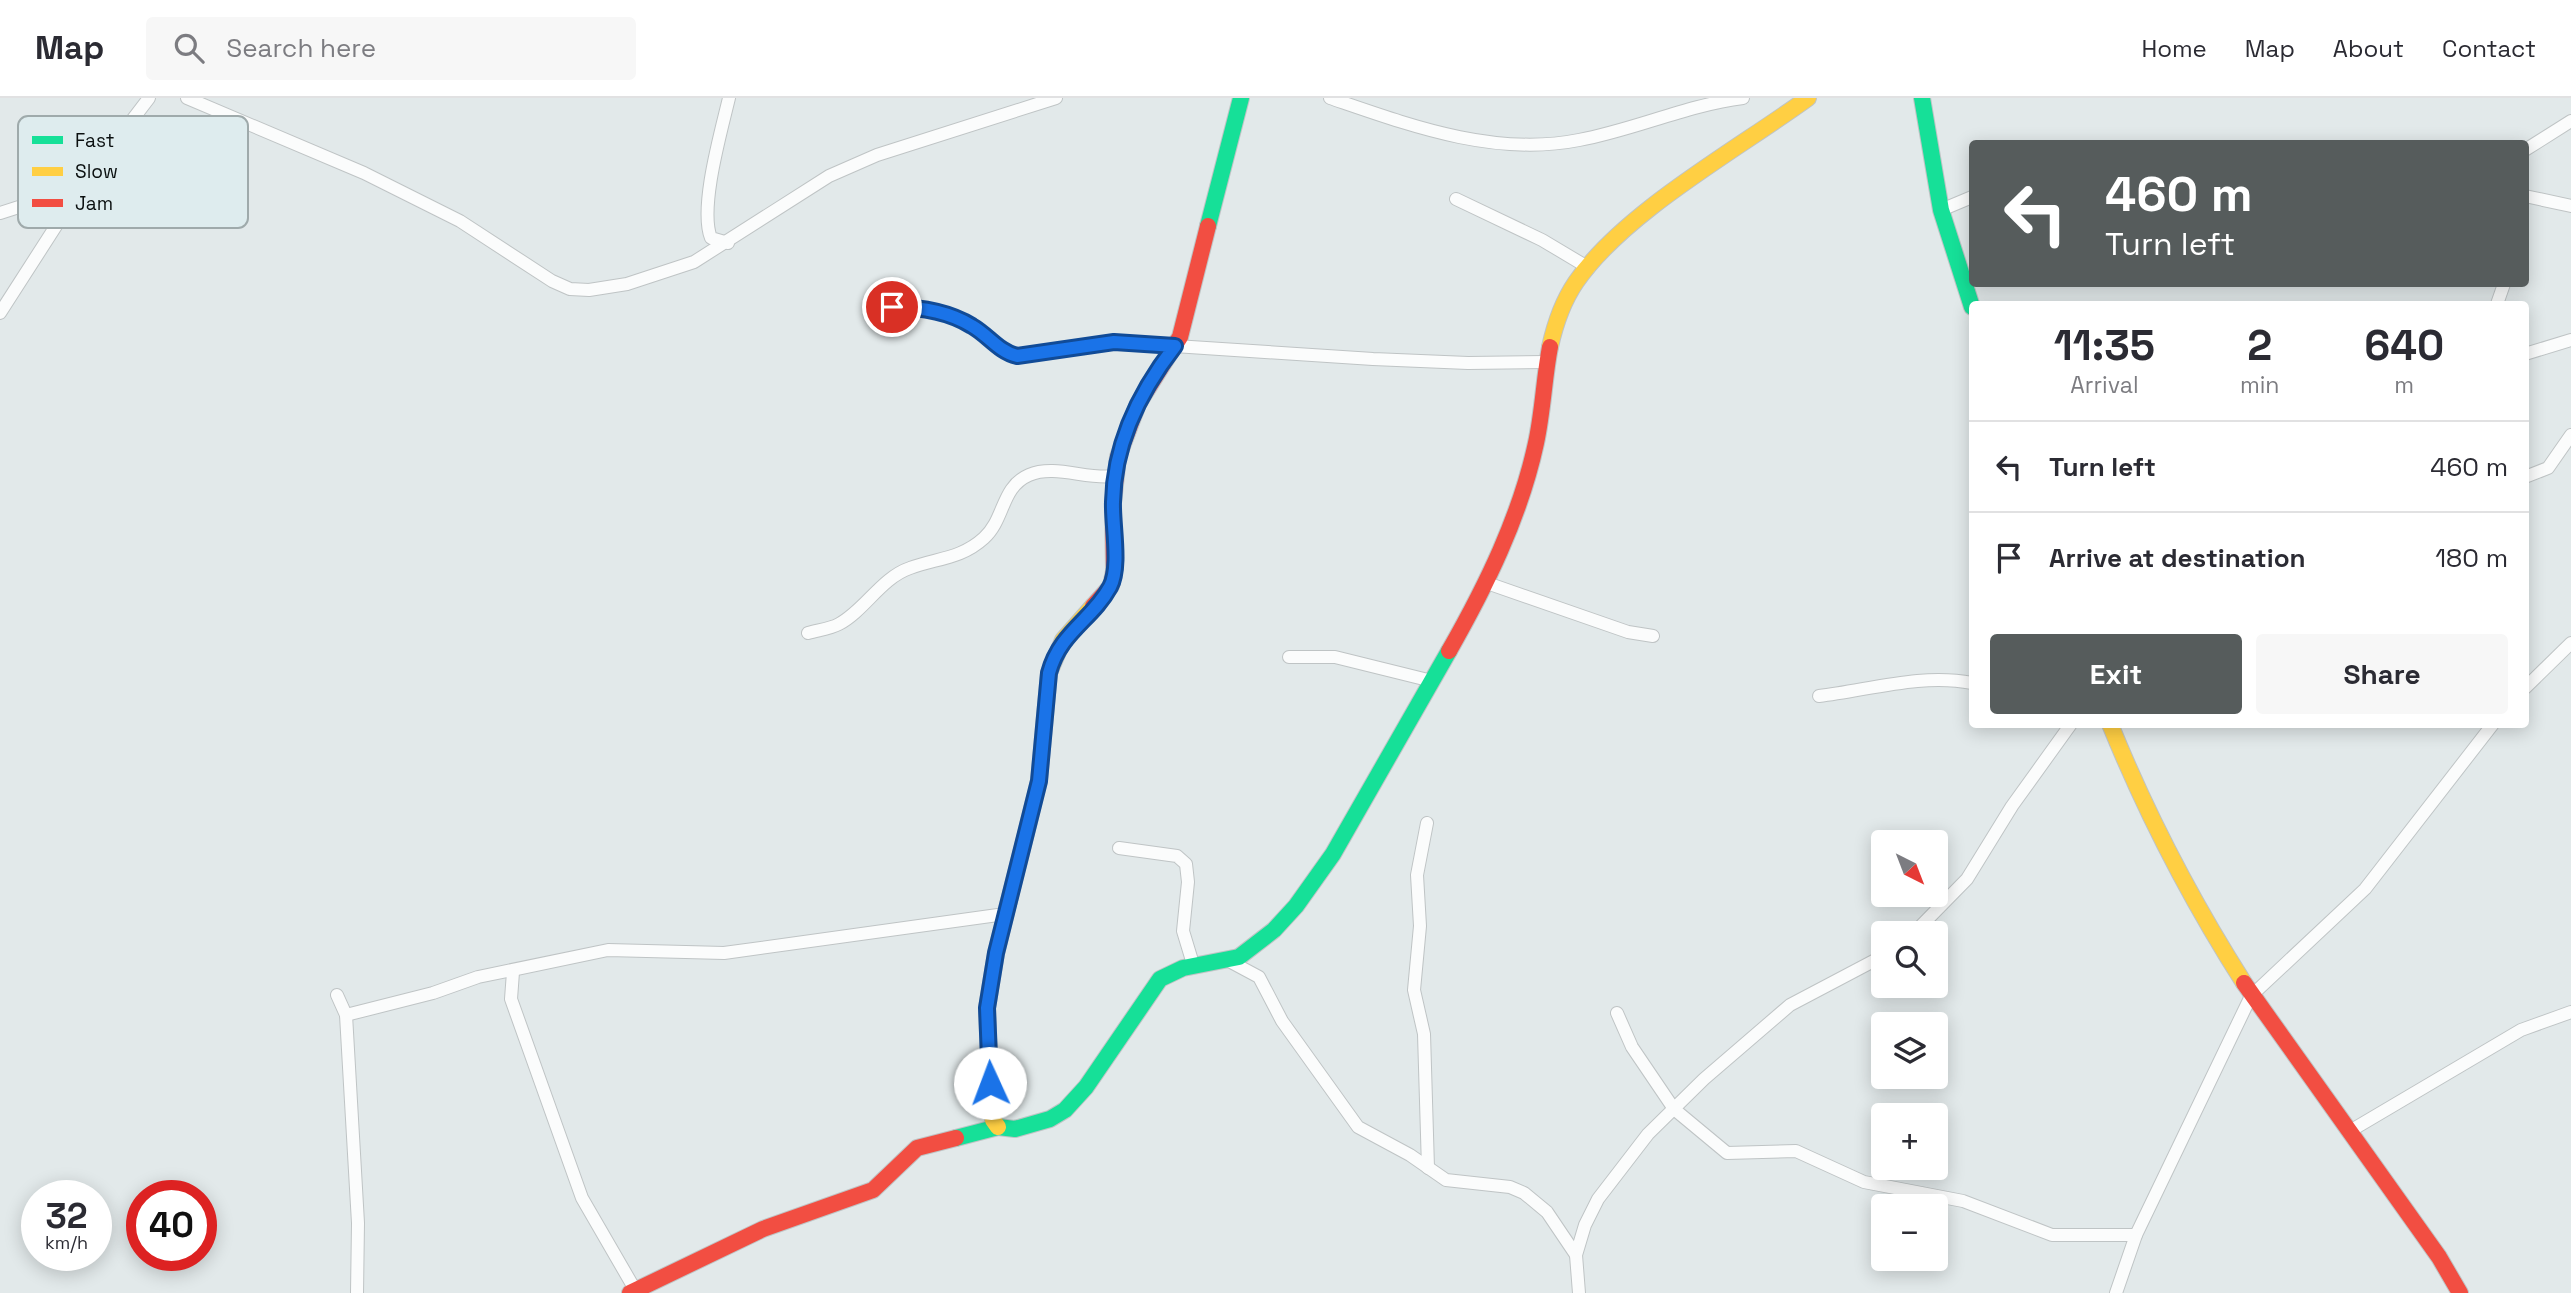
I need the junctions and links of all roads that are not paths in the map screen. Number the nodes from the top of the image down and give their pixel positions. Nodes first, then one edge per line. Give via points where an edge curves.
1 (149, 98) edge
2 (187, 98) edge
3 (729, 98) edge
4 (1056, 98) edge
5 (1241, 98) edge
6 (1330, 98) edge
7 (1743, 98) edge
8 (1808, 98) edge
9 (1922, 98) edge
10 (135, 116) edge
11 (230, 116) edge
12 (2571, 121) edge
13 (248, 123) edge
14 (2529, 147) edge
15 (2529, 197) edge
16 (1969, 198) edge
17 (1456, 199) dead end
18 (2571, 206) edge
19 (18, 207) edge
20 (1941, 210) junction
21 (0, 213) edge
22 (55, 228) edge
23 (729, 243) junction
24 (1589, 268) junction
25 (1970, 301) edge
26 (892, 307) dead end
27 (0, 313) edge
28 (2571, 340) edge
29 (1175, 346) junction
30 (2529, 354) edge
31 (1545, 362) junction
32 (2571, 433) edge
33 (2529, 475) edge
34 (1114, 476) junction
35 (1487, 583) junction
36 (808, 633) dead end
37 (1653, 636) dead end
38 (2571, 643) edge
39 (1289, 657) dead end
40 (1432, 681) junction
41 (1969, 682) edge
42 (2529, 684) edge
43 (1819, 696) dead end
44 (2068, 728) edge
45 (2111, 728) edge
46 (2490, 728) edge
47 (1427, 822) dead end
48 (1119, 848) dead end
49 (1005, 914) junction
50 (1925, 921) edge
51 (1231, 962) junction
52 (1871, 962) edge
53 (1193, 964) junction
54 (513, 972) junction
55 (337, 995) dead end
56 (2251, 996) junction
57 (2571, 1012) edge
58 (1617, 1013) dead end
59 (346, 1015) junction
60 (1674, 1109) junction
61 (998, 1127) junction
62 (2350, 1131) junction
63 (1428, 1168) junction
64 (2136, 1234) junction
65 (1576, 1255) junction
66 (634, 1292) edge
67 (357, 1293) edge
68 (1579, 1293) edge
69 (2116, 1293) edge
70 (2460, 1293) edge

1 - 10 street
2 - 11 street
3 - 23 street via 706,225 711,238
4 - 23 street via 877,155 829,176
5 - 29 street via 1186,319
6 - 7 street via 1424,128 1522,147 1578,141
8 - 24 street via 1650,208
9 - 20 street
12 - 14 street
13 - 23 street via 460,221 570,289 627,284 667,273
15 - 18 street
16 - 20 street
17 - 24 street
19 - 21 street
20 - 25 street
22 - 27 street
24 - 31 street via 1556,321
26 - 29 street via 917,307 954,318 1017,356 1114,342
28 - 30 street
29 - 31 street via 1468,363
29 - 34 street via 1138,404
31 - 35 street via 1533,460 1507,541
32 - 33 street via 2547,468
34 - 36 street via 1091,478 1042,471 1022,478 1007,493 995,526 971,548 957,557 910,568 837,625
34 - 49 street via 1111,586 1063,640 1054,657 1039,781
35 - 37 street via 1628,632
35 - 40 street
38 - 42 street
39 - 40 street via 1335,657
40 - 51 street via 1315,881 1252,949
41 - 43 street via 1901,683
44 - 50 street via 1967,879
45 - 56 street via 2130,778 2171,859
46 - 56 street via 2365,890
47 - 63 street via 1417,875 1420,926 1415,990 1424,1034
48 - 53 street via 1177,856 1186,864 1183,931
49 - 54 street via 724,953 608,950
49 - 61 street via 987,1008 991,1106
51 - 53 street
51 - 63 street via 1259,977 1289,1031 1358,1128
52 - 60 street via 1790,1005
53 - 61 street via 1160,979 1092,1079 1065,1110 1032,1125
54 - 59 street via 478,977
54 - 66 street via 511,999 582,1198
55 - 59 street
56 - 62 street
56 - 64 street
57 - 62 street via 2521,1030
58 - 60 street via 1632,1047
59 - 67 street via 358,1223
60 - 64 street via 1727,1153 1796,1151 1864,1182 1963,1201 2052,1235
60 - 65 street via 1648,1134 1598,1199
61 - 66 street via 917,1147 873,1190 763,1228
62 - 70 street
63 - 65 street via 1446,1180 1510,1186 1524,1193 1552,1218
64 - 69 street
65 - 68 street

